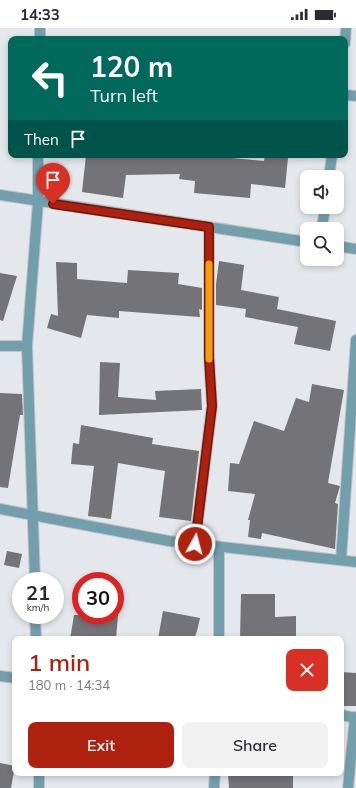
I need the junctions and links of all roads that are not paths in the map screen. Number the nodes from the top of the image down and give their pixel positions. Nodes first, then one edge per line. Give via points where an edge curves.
1 (38, 158) edge
2 (332, 158) edge
3 (330, 170) edge
4 (0, 195) edge
5 (38, 202) junction
6 (209, 227) junction
7 (300, 241) edge
8 (344, 247) edge
9 (356, 249) edge
10 (356, 340) edge
11 (0, 346) edge
12 (27, 346) junction
13 (0, 509) edge
14 (33, 515) junction
15 (195, 544) junction
16 (219, 547) junction
17 (341, 560) junction
18 (356, 562) edge
19 (35, 572) edge
20 (35, 624) edge
21 (36, 636) edge
22 (219, 636) edge
23 (0, 676) edge
24 (12, 678) edge
25 (344, 715) edge
26 (355, 717) edge
27 (39, 776) edge
28 (215, 776) edge
29 (39, 788) edge
30 (214, 788) edge
31 (348, 788) edge

1 - 5 street
2 - 3 street
4 - 5 street
5 - 6 street
5 - 12 street
6 - 7 street
6 - 15 street via 209,357 212,406
8 - 9 street
10 - 17 street
11 - 12 street
12 - 14 street
13 - 14 street
14 - 15 street
14 - 19 street
15 - 16 street
16 - 17 street
16 - 22 street
17 - 18 street
20 - 21 street
23 - 24 street
25 - 26 street
26 - 31 street
27 - 29 street
28 - 30 street

